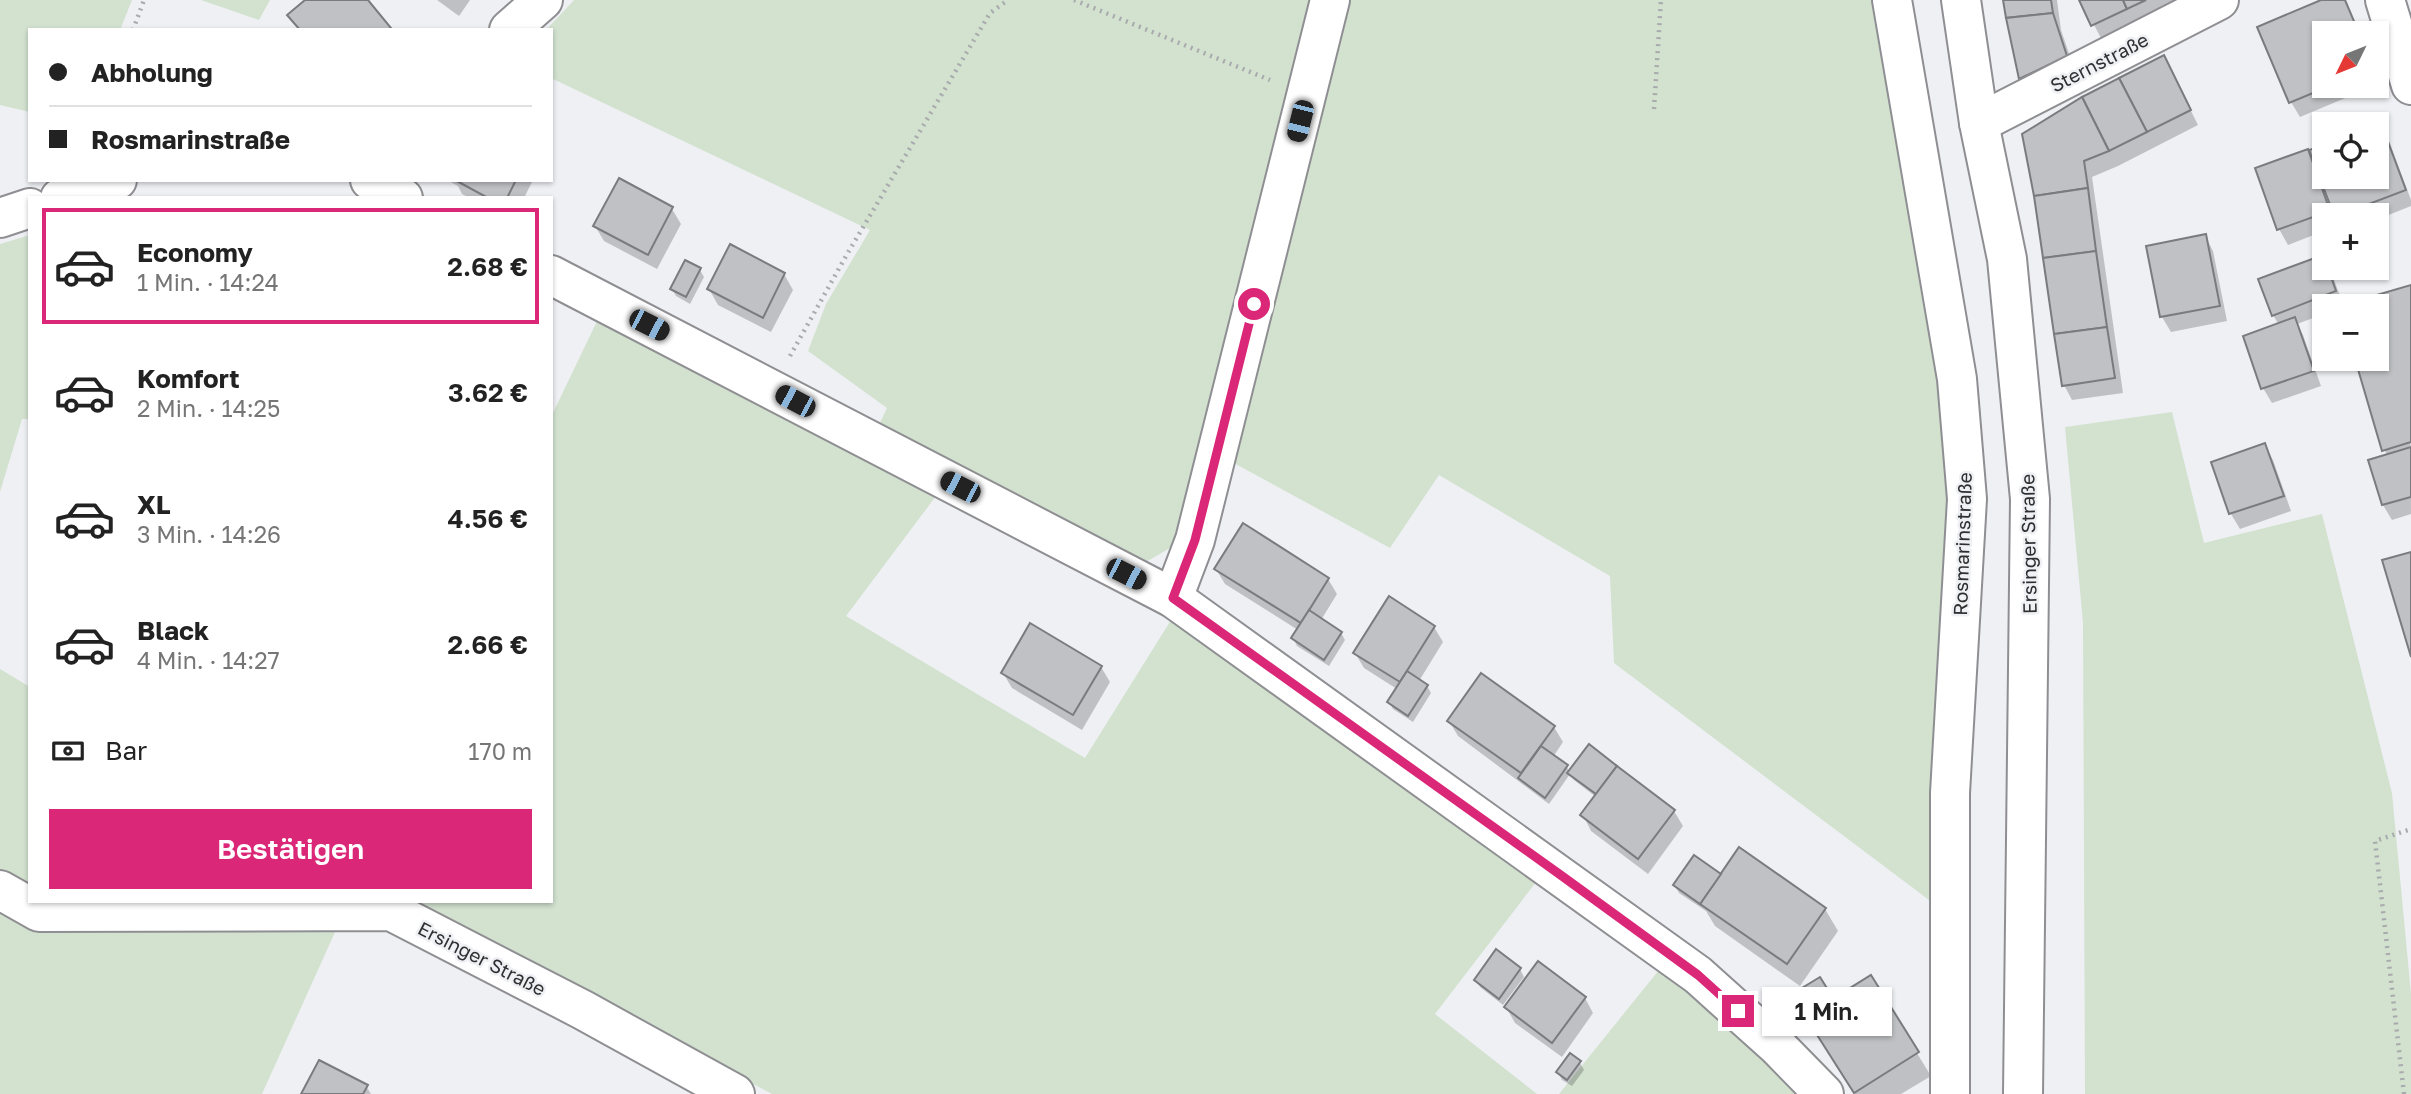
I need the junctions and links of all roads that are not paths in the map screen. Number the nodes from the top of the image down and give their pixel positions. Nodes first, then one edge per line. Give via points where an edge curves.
1 (543, 0) edge
2 (1330, 0) edge
3 (1892, 0) edge
4 (1961, 0) edge
5 (2219, 0) edge
6 (2385, 0) edge
7 (511, 28) edge
8 (2411, 85) edge
9 (1979, 123) junction
10 (111, 182) edge
11 (374, 182) edge
12 (66, 196) edge
13 (399, 196) edge
14 (28, 209) edge
15 (0, 218) edge
16 (553, 276) edge
17 (1173, 598) junction
18 (0, 890) edge
19 (734, 1094) edge
20 (1824, 1094) edge
21 (1950, 1094) edge
22 (2023, 1094) edge

1 - 7 street
2 - 17 street via 1195,540
3 - 21 street, Rosmarinstraße via 1957,379 1967,499 1950,793
4 - 9 street, Ersinger Straße
5 - 9 street, Sternstraße
6 - 8 street
9 - 22 street, Ersinger Straße via 2007,259 2030,499
10 - 12 street
11 - 13 street
14 - 15 street
16 - 17 street
17 - 20 street via 1698,975
18 - 19 street, Ersinger Straße via 39,912 391,911

